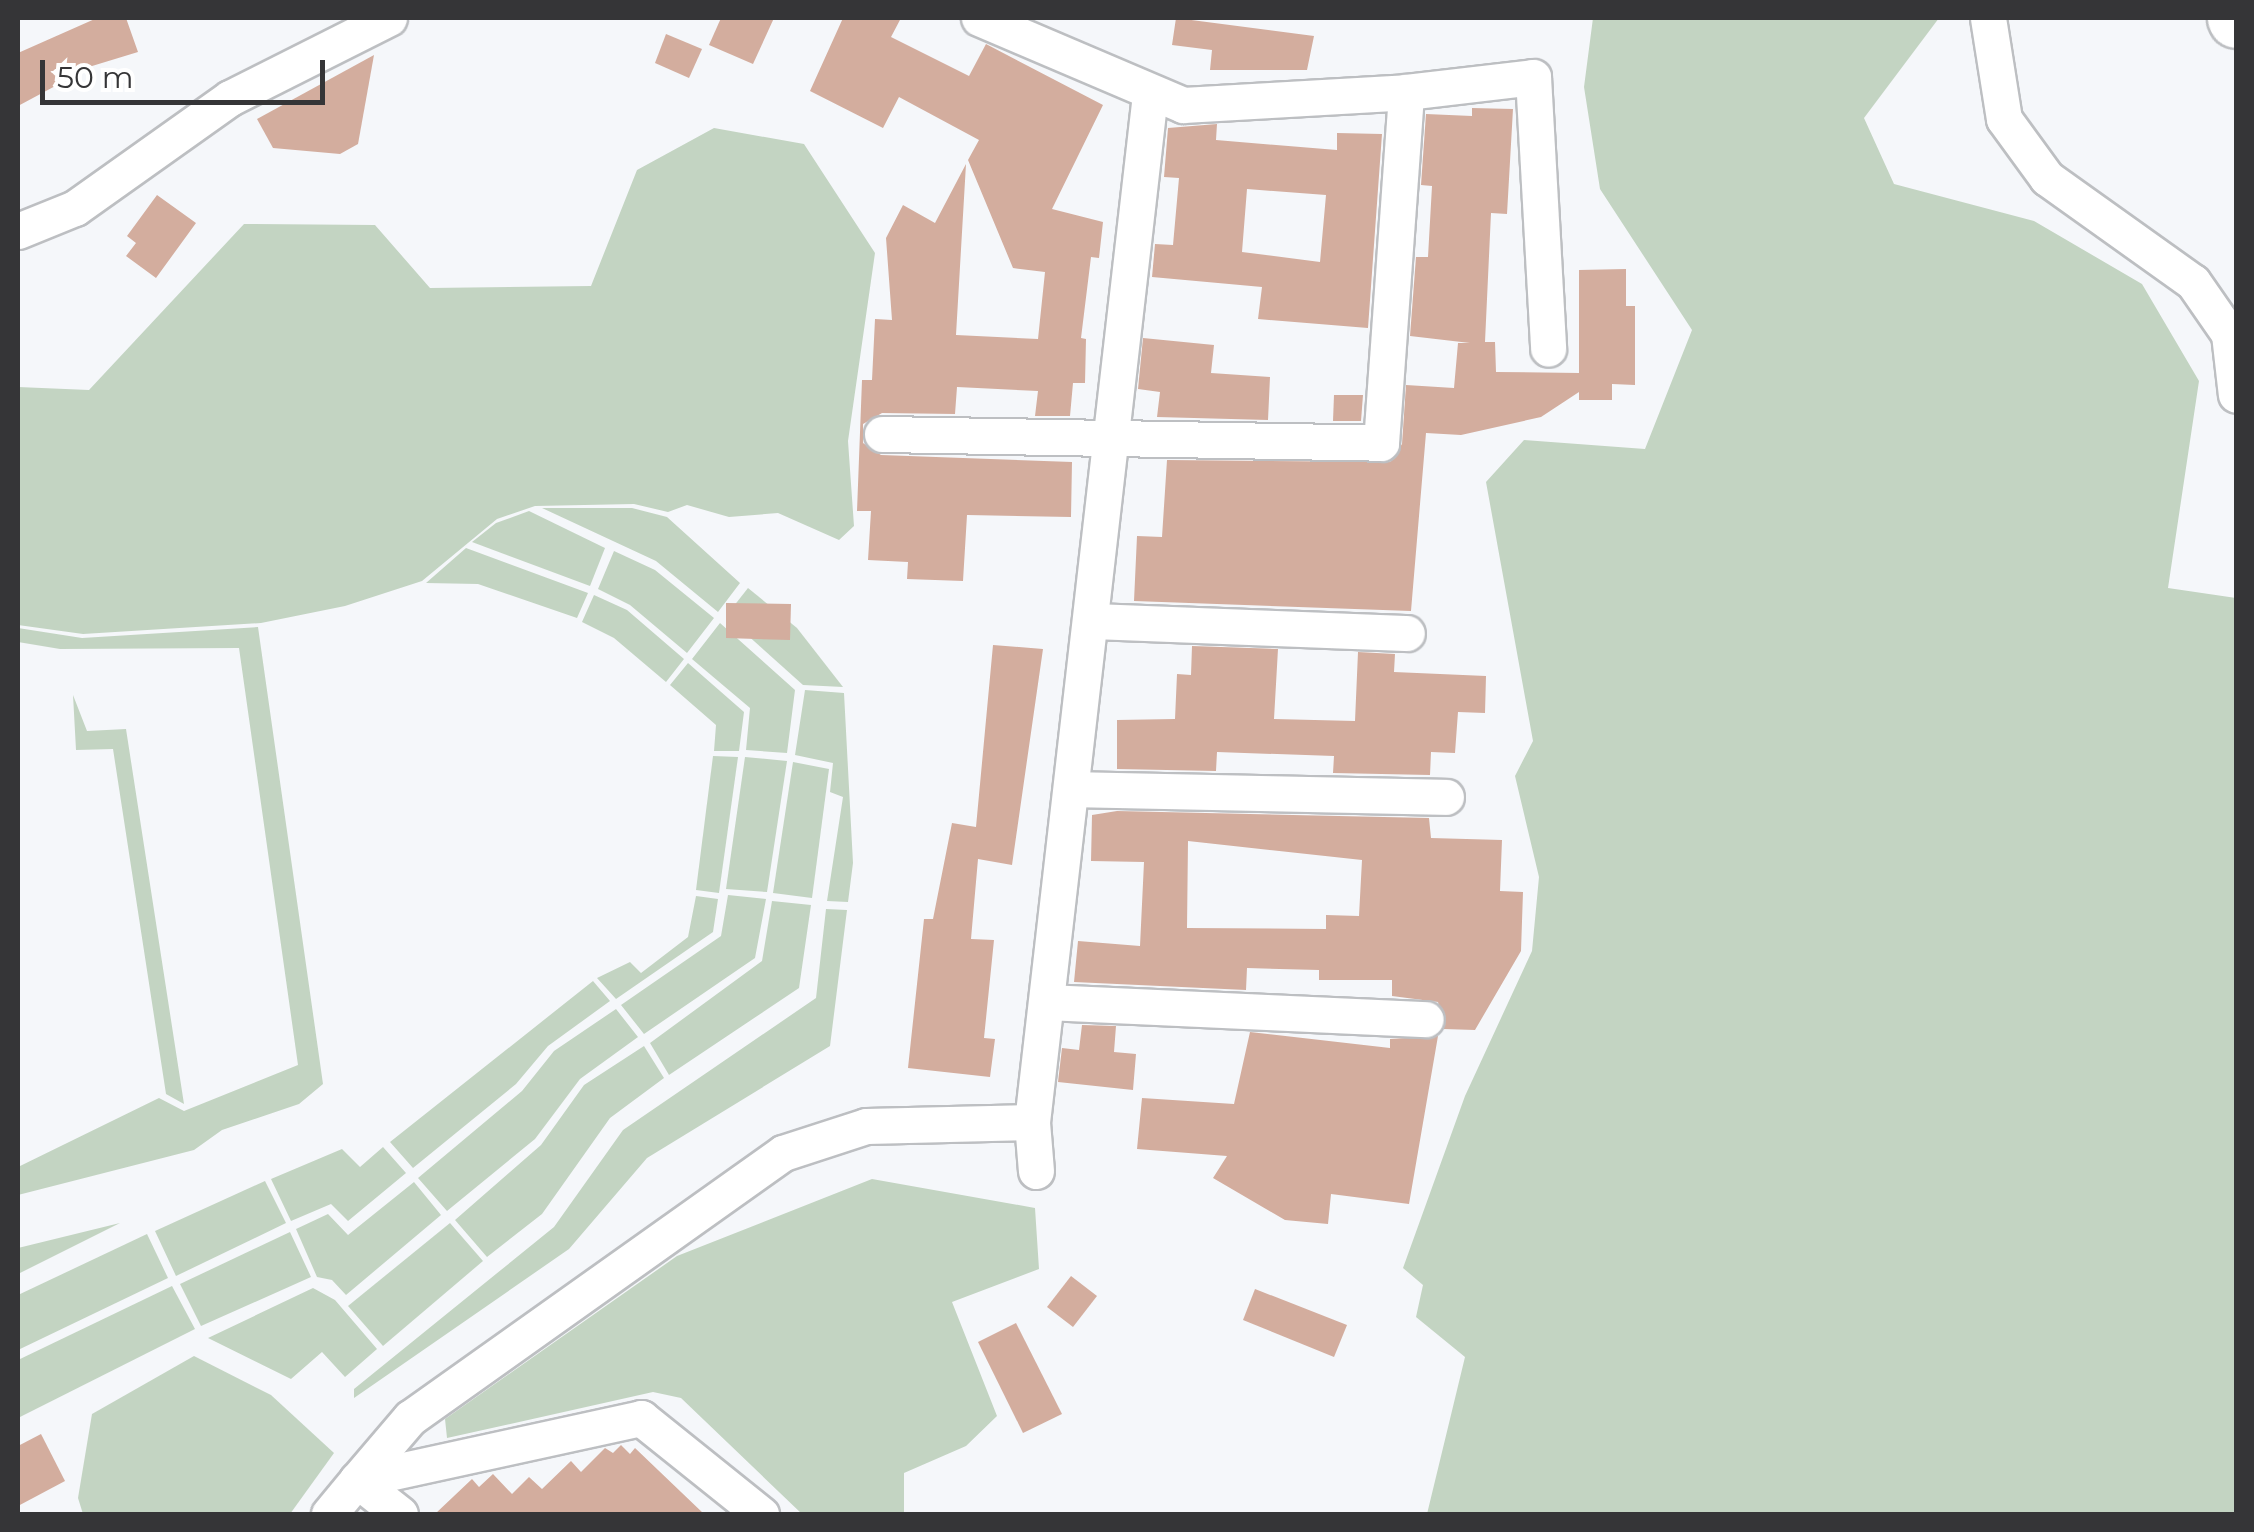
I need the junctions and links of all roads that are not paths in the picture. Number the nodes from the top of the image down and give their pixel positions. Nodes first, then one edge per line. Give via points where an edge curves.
1 (388, 18) edge
2 (979, 18) edge
3 (1988, 18) edge
4 (1406, 92) junction
5 (1150, 95) junction
6 (18, 232) edge
7 (1548, 349) dead end
8 (2236, 395) edge
9 (882, 434) dead end
10 (1115, 436) junction
11 (1091, 621) junction
12 (1407, 633) dead end
13 (1074, 790) junction
14 (1446, 797) dead end
15 (1047, 1002) junction
16 (1426, 1019) dead end
17 (1032, 1122) junction
18 (1036, 1171) dead end
19 (357, 1480) junction
20 (329, 1514) edge
21 (400, 1514) edge
22 (762, 1514) edge

1 - 6 street via 230,98 74,208
2 - 5 street
3 - 8 street via 2004,119 2047,178 2193,282 2229,334
4 - 5 street via 1183,106
4 - 7 street via 1534,77
4 - 10 street via 1380,443
5 - 10 street
9 - 10 street
10 - 11 street
11 - 12 street
11 - 13 street
13 - 14 street
13 - 15 street
15 - 16 street
15 - 17 street
17 - 18 street
17 - 19 street via 866,1126 783,1153 410,1418
19 - 20 street
19 - 21 street
19 - 22 street via 641,1418

